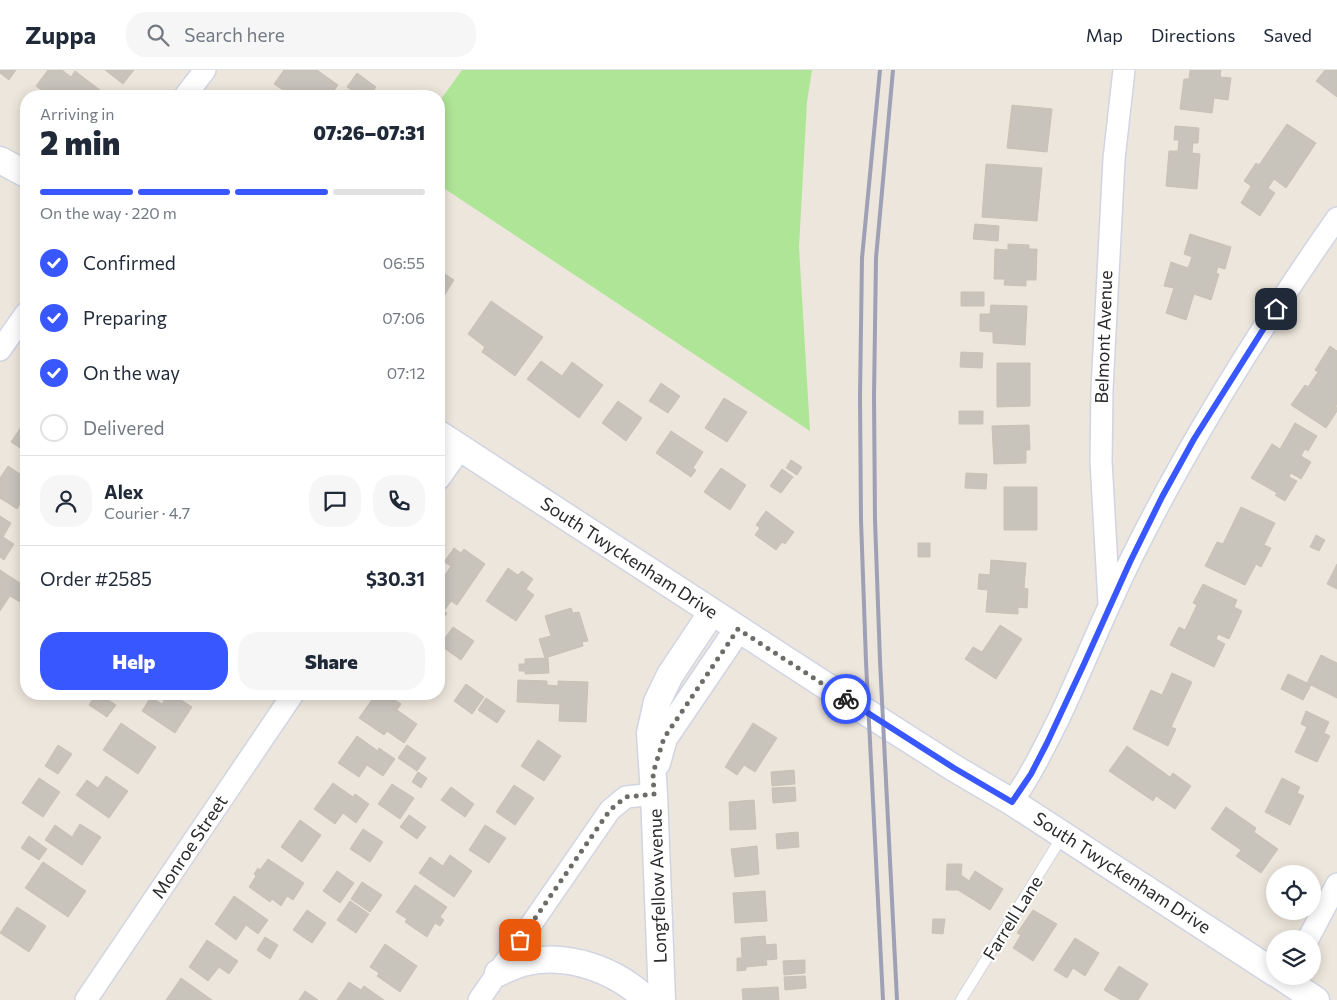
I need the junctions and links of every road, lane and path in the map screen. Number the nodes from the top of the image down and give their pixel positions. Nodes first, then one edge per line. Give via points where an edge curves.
1 (204, 70) edge
2 (1124, 70) edge
3 (189, 90) edge
4 (0, 160) edge
5 (20, 171) edge
6 (1337, 218) edge
7 (20, 322) edge
8 (0, 350) edge
9 (445, 438) edge
10 (461, 448) junction
11 (445, 471) edge
12 (1109, 606) junction
13 (712, 612) junction
14 (738, 629) junction
15 (289, 700) edge
16 (654, 783) junction
17 (1012, 802) junction
18 (1063, 835) junction
19 (1337, 884) edge
20 (1313, 930) edge
21 (1266, 966) edge
22 (498, 973) junction
23 (1294, 985) edge
24 (86, 1000) edge
25 (479, 1000) edge
26 (647, 1000) edge
27 (662, 1000) edge
28 (961, 1000) edge
29 (1316, 1000) edge

1 - 3 street
2 - 12 street, Belmont Avenue via 1114,159 1102,390 1101,461
4 - 5 street
6 - 12 street via 1194,439
7 - 8 street
9 - 10 street, South Twyckenham Drive
10 - 11 street
10 - 13 street, South Twyckenham Drive
12 - 17 street via 1047,743
13 - 14 street, South Twyckenham Drive
13 - 16 street, Longfellow Avenue via 657,702 650,734
14 - 16 street, Longfellow Avenue via 664,738
14 - 17 street, South Twyckenham Drive
15 - 24 street, Monroe Street
16 - 22 street via 626,797 610,810
16 - 27 street, Longfellow Avenue
17 - 18 street, South Twyckenham Drive
18 - 21 street, South Twyckenham Drive
18 - 28 lane, Farrell Lane
19 - 20 street
22 - 25 street
22 - 26 street via 526,962 571,960 595,967
23 - 29 street, South Twyckenham Drive

